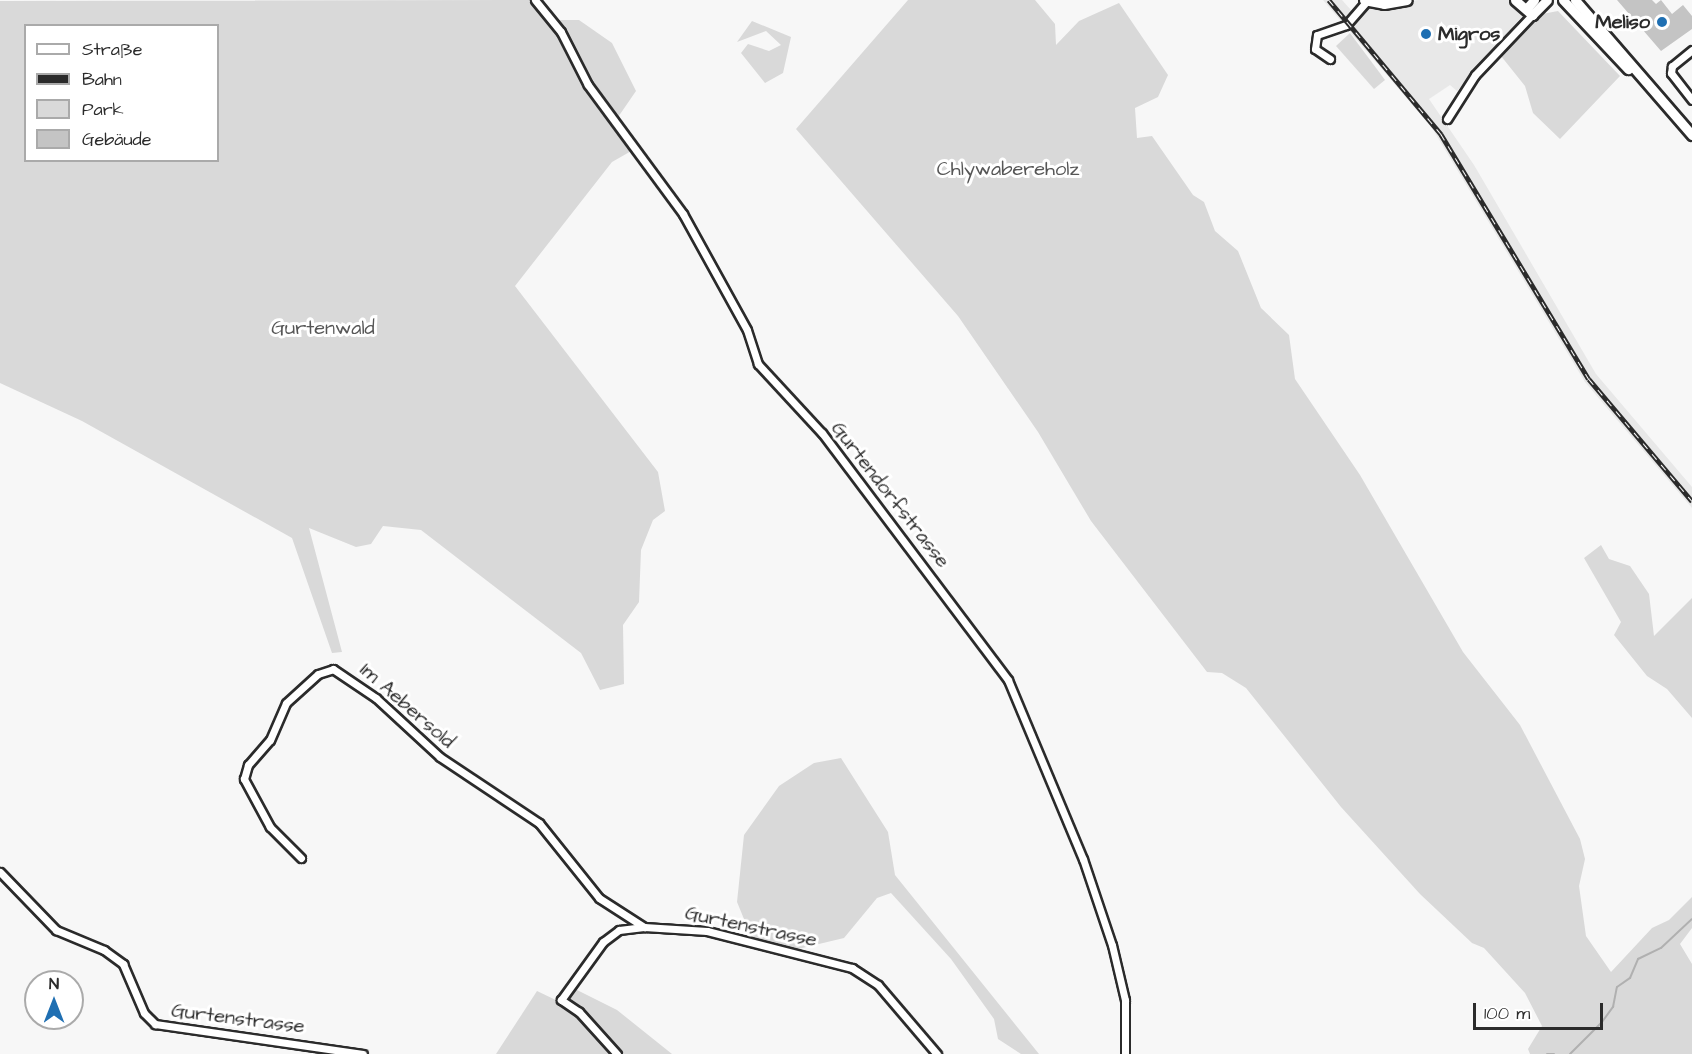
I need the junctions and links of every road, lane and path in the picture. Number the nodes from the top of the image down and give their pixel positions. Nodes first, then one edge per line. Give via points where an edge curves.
1 (535, 0) edge
2 (1407, 0) edge
3 (1515, 0) edge
4 (1534, 0) edge
5 (1547, 0) edge
6 (1552, 0) edge
7 (1561, 0) edge
8 (1575, 0) edge
9 (1366, 1) edge
10 (1529, 12) junction
11 (1692, 50) edge
12 (1330, 59) dead end
13 (1639, 77) junction
14 (1692, 100) edge
15 (1447, 118) dead end
16 (1692, 135) edge
17 (301, 858) dead end
18 (0, 872) edge
19 (644, 927) junction
20 (363, 1054) edge
21 (617, 1054) edge
22 (937, 1054) edge
23 (1125, 1054) edge

1 - 23 street, Gurtendorfstrasse via 561,32 588,85 683,214 747,330 758,364 822,434 1008,680 1083,859 1112,945 1125,1000
2 - 9 main road
3 - 10 main road
4 - 10 main road
5 - 10 main road
6 - 7 main road
7 - 13 main road via 1617,61
8 - 13 main road
9 - 12 street via 1346,25 1317,35 1317,52
10 - 15 street via 1475,75
11 - 14 street via 1672,66 1671,74
13 - 16 main road
17 - 19 street, Im Aebersold via 270,827 244,779 248,765 270,740 286,703 318,674 333,669 376,698 440,757 539,823 599,898
18 - 20 street, Gurtenstrasse via 56,930 104,950 123,964 134,980 144,1013 156,1024
19 - 21 street, Gurtenstrasse via 619,930 603,942 561,1000 579,1012
19 - 22 street, Gurtenstrasse via 707,931 852,968 878,986

